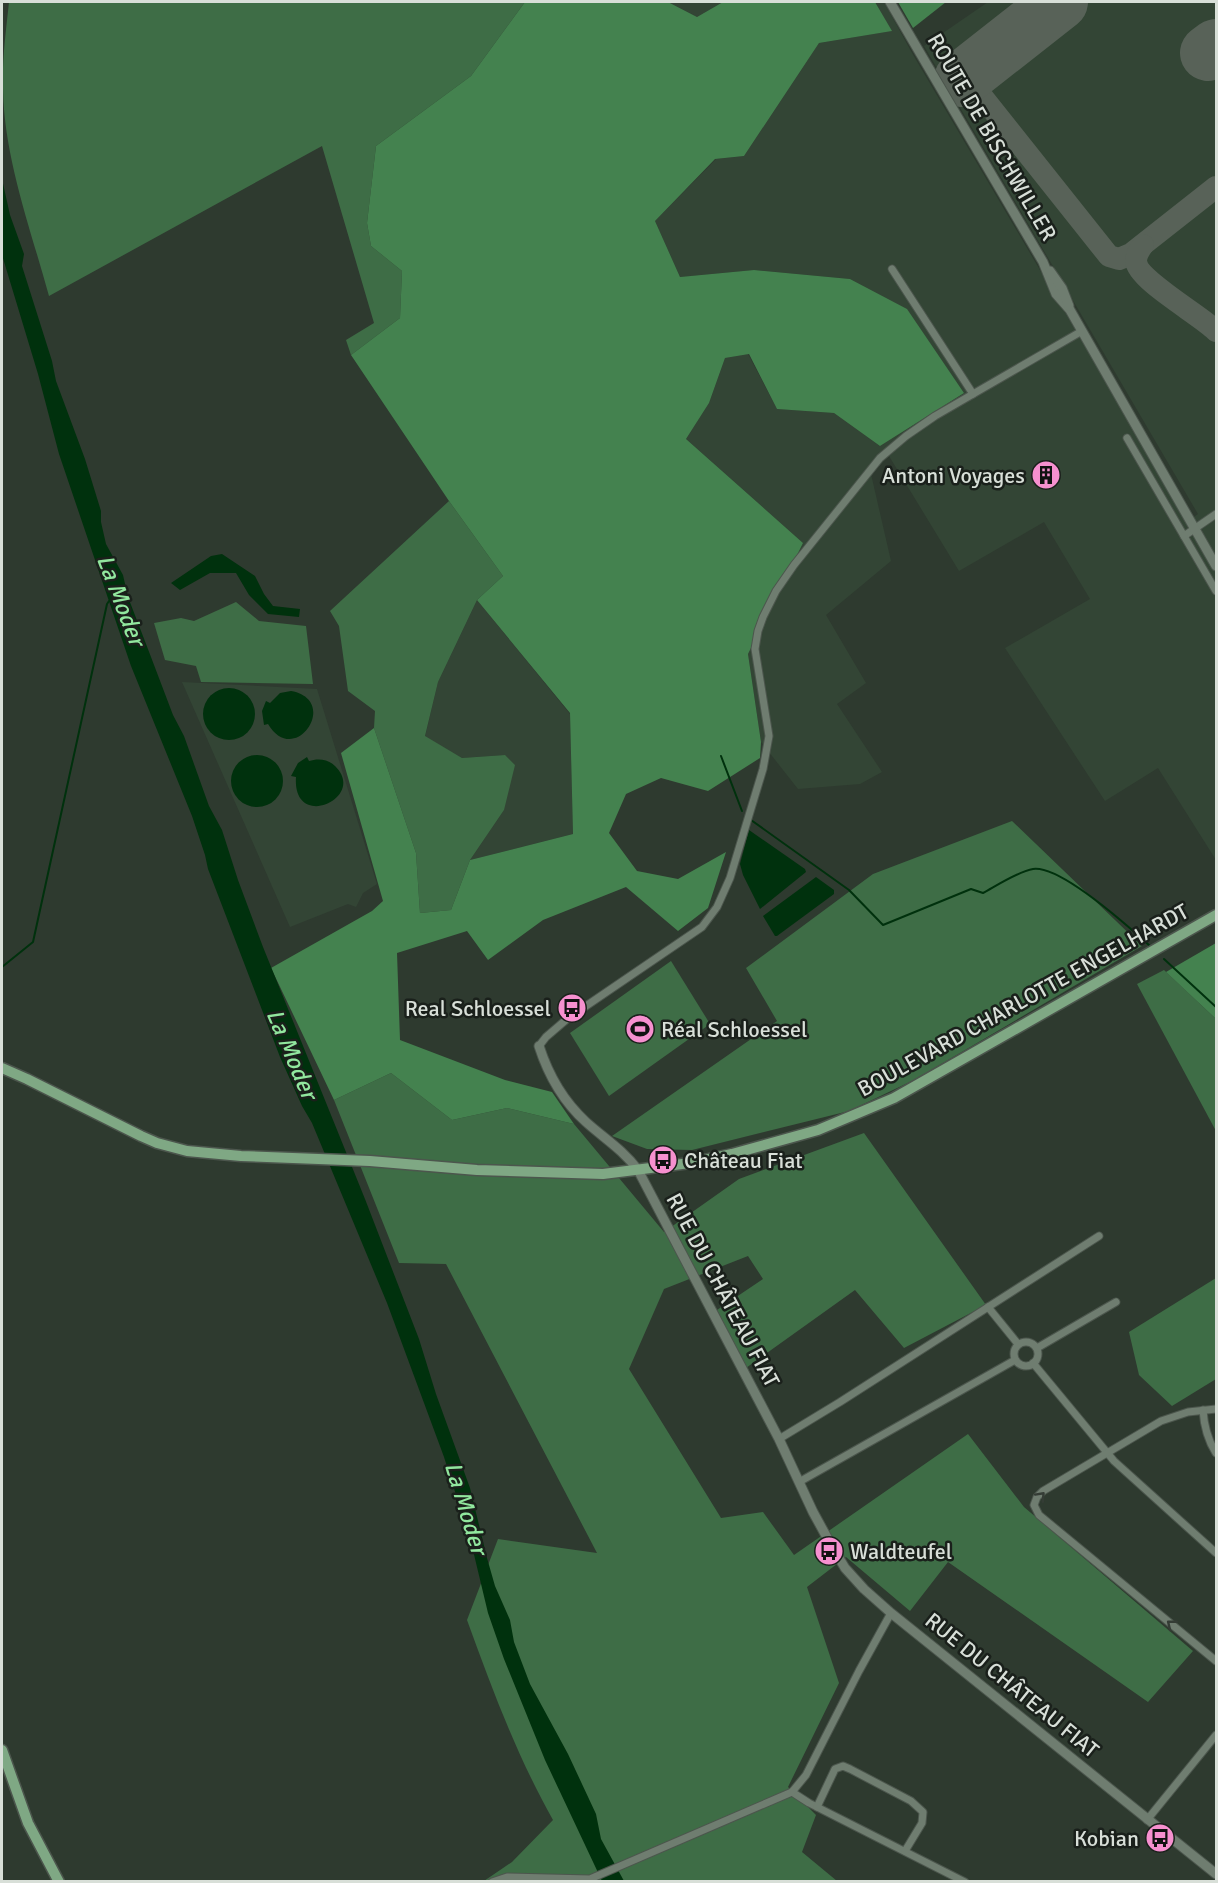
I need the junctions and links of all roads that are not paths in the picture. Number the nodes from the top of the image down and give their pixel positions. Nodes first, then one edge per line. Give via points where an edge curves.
1 (890, 2) edge
2 (892, 268) dead end
3 (1082, 331) junction
4 (973, 394) junction
5 (1127, 438) dead end
6 (1216, 514) edge
7 (1196, 529) junction
8 (1184, 536) junction
9 (1205, 543) junction
10 (1216, 557) edge
11 (1216, 566) edge
12 (1216, 591) edge
13 (1216, 915) edge
14 (539, 1046) joint
15 (2, 1068) edge
16 (638, 1170) junction
17 (1098, 1236) dead end
18 (1116, 1302) dead end
19 (988, 1307) junction
20 (1018, 1344) junction
21 (1037, 1348) junction
22 (1015, 1360) junction
23 (1033, 1363) junction
24 (1216, 1409) edge
25 (1203, 1410) junction
26 (779, 1438) junction
27 (1216, 1453) edge
28 (1107, 1454) junction
29 (799, 1482) junction
30 (1216, 1553) edge
31 (891, 1613) junction
32 (1216, 1661) edge
33 (1216, 1735) edge
34 (2, 1750) edge
35 (792, 1792) junction
36 (817, 1807) junction
37 (1147, 1820) junction
38 (905, 1851) junction
39 (1216, 1874) edge
40 (960, 1880) edge
41 (59, 1881) edge
42 (492, 1881) edge

1 - 3 street, ROUTE DE BISCHWILLER via 1042,262 1062,288
2 - 4 street
3 - 4 street, RUE DU CHÂTEAU FIAT
3 - 7 street, ROUTE DE BISCHWILLER
4 - 14 street, RUE DU CHÂTEAU FIAT via 906,436 880,458 794,565 763,616 755,649 769,736 730,878 710,919 567,1019
5 - 8 street
6 - 7 street
7 - 8 street
7 - 9 street, ROUTE DE BISCHWILLER
8 - 12 street
9 - 10 street, ROUTE DE BISCHWILLER
9 - 11 street, ROUTE DE BISCHWILLER
13 - 16 main road, BOULEVARD CHARLOTTE ENGELHARDT via 876,1107 757,1148
14 - 16 street, RUE DU CHÂTEAU FIAT via 560,1091 585,1121 626,1154
15 - 16 main road, BOULEVARD CHARLOTTE ENGELHARDT via 171,1148 533,1172 576,1179
16 - 26 street, RUE DU CHÂTEAU FIAT
17 - 19 street
18 - 21 street
19 - 20 street
19 - 26 street
20 - 21 street via 1028,1342
20 - 22 street
21 - 23 street via 1038,1356
22 - 23 street via 1025,1366
22 - 29 street
23 - 28 street
24 - 25 street
25 - 27 street via 1208,1439
25 - 28 street via 1161,1421
26 - 29 street, RUE DU CHÂTEAU FIAT
28 - 30 street
32 -> 28 street via 1036,1512 1034,1502 1040,1493
29 - 31 street, RUE DU CHÂTEAU FIAT via 845,1568
31 - 35 street via 806,1775
31 - 37 street, RUE DU CHÂTEAU FIAT
33 - 37 street
34 - 41 main road via 28,1822
35 - 36 street
35 - 42 street via 590,1879 507,1877
36 - 38 street
36 - 38 street via 835,1769 850,1769 911,1801 923,1812 922,1823
37 - 39 street, RUE DU CHÂTEAU FIAT
38 - 40 street

